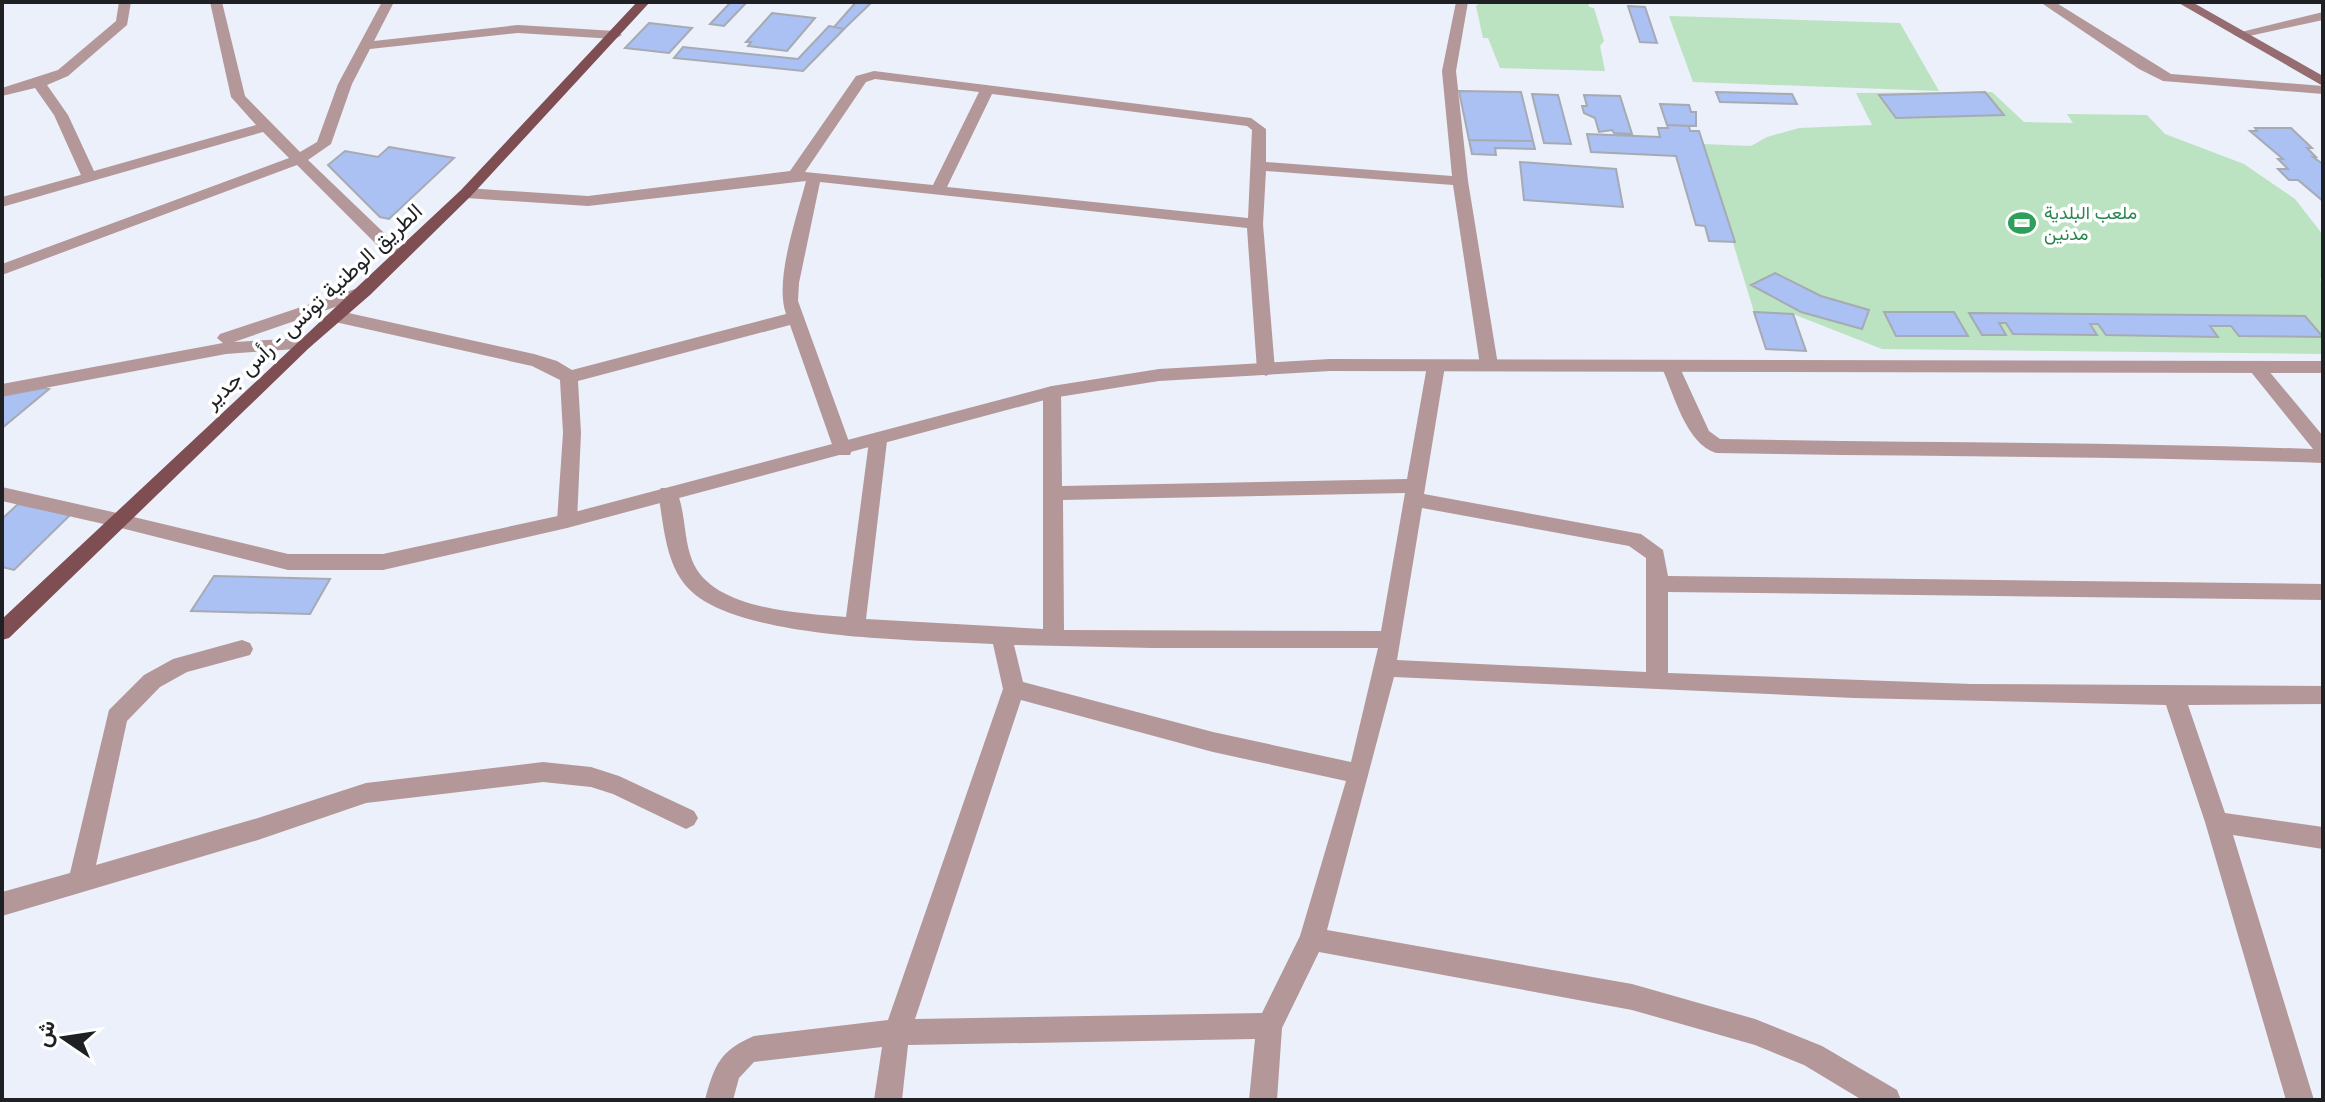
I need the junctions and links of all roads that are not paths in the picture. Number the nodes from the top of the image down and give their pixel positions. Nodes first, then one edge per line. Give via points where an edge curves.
1 (125, 2) edge
2 (216, 2) edge
3 (388, 2) edge
4 (644, 2) edge
5 (1462, 2) edge
6 (2046, 2) edge
7 (2183, 2) edge
8 (2323, 16) edge
9 (2240, 34) junction
10 (615, 35) junction
11 (363, 46) junction
12 (2323, 82) edge
13 (39, 83) junction
14 (988, 88) junction
15 (2323, 90) edge
16 (2, 92) edge
17 (266, 127) junction
18 (299, 159) junction
19 (1259, 166) junction
20 (795, 175) junction
21 (89, 176) junction
22 (814, 177) junction
23 (1460, 181) junction
24 (938, 190) junction
25 (466, 193) junction
26 (2, 202) edge
27 (1255, 224) junction
28 (399, 257) junction
29 (2, 270) edge
30 (364, 291) junction
31 (335, 316) junction
32 (794, 318) junction
33 (303, 344) junction
34 (181, 356) junction
35 (1489, 365) junction
36 (1436, 366) junction
37 (2323, 367) edge
38 (1671, 368) junction
39 (2257, 368) junction
40 (1266, 370) junction
41 (569, 377) junction
42 (2, 390) edge
43 (1052, 392) junction
44 (878, 441) junction
45 (2323, 449) edge
46 (843, 450) junction
47 (2323, 456) edge
48 (668, 493) junction
49 (1053, 493) junction
50 (1416, 493) junction
51 (2, 494) edge
52 (117, 520) junction
53 (567, 521) junction
54 (1658, 584) junction
55 (2323, 592) edge
56 (855, 625) junction
57 (2, 632) edge
58 (1002, 638) junction
59 (1054, 638) junction
60 (1389, 639) junction
61 (242, 649) dead end
62 (1385, 668) junction
63 (1657, 681) junction
64 (1014, 689) junction
65 (2323, 695) edge
66 (2174, 697) junction
67 (1359, 774) junction
68 (686, 818) dead end
69 (2217, 822) junction
70 (2323, 838) edge
71 (80, 882) junction
72 (2, 904) edge
73 (1312, 939) junction
74 (1269, 1026) junction
75 (897, 1032) junction
76 (719, 1100) edge
77 (888, 1100) edge
78 (1263, 1100) edge
79 (1887, 1100) edge
80 (2300, 1100) edge

1 - 13 street via 122,22 63,73
2 - 17 street via 238,97
3 - 11 street
4 - 10 main road, الطريق الوطنية تونس - رأس جدير
5 - 23 street via 1449,71
6 - 15 street via 2168,78
7 - 9 main road
8 - 9 street
9 - 12 main road
10 - 11 street via 534,28
10 - 25 main road, الطريق الوطنية تونس - رأس جدير
11 - 18 street via 324,144
13 - 16 street
13 - 21 street via 61,115
14 - 19 street via 1251,122 1259,129
14 - 20 street via 865,76
14 - 24 street
17 - 18 street
17 - 21 street
18 - 28 street
18 - 29 street
19 - 23 street
19 - 27 street
20 - 22 street
20 - 25 street via 578,202
21 - 26 street
22 - 24 street
22 - 32 street via 791,283
23 - 35 street
24 - 27 street
25 - 28 main road, الطريق الوطنية تونس - رأس جدير
27 - 40 street
28 - 30 main road, الطريق الوطنية تونس - رأس جدير
30 - 31 main road, الطريق الوطنية تونس - رأس جدير
30 - 34 street
31 - 33 main road, الطريق الوطنية تونس - رأس جدير
31 - 41 street via 534,360
32 - 41 street
32 - 46 street
33 - 34 street via 266,341
33 - 52 main road, الطريق الوطنية تونس - رأس جدير
34 - 42 street
35 - 36 street
35 - 38 street
36 - 40 street
36 - 50 street
37 - 39 street
38 - 39 street
38 - 47 street via 1702,435 1716,446
39 - 45 street
40 - 43 street via 1159,375
41 - 53 street
43 - 44 street
43 - 49 street
44 - 46 street
44 - 56 street
46 - 48 street
48 - 53 street
48 - 56 street via 680,562 689,580 732,607 759,615
49 - 50 street
49 - 59 street
50 - 54 street via 1634,539 1656,555
50 - 60 street
51 - 52 street
52 - 53 street via 288,562 341,564 383,562
52 - 57 main road, الطريق الوطنية تونس - رأس جدير
54 - 55 street
54 - 63 street
56 - 58 street
58 - 59 street
58 - 64 street
59 - 60 street
60 - 62 street
61 - 71 street via 181,665 152,681 117,717
62 - 63 street
62 - 67 street
63 - 66 street
64 - 67 street
64 - 75 street
65 - 66 street
66 - 69 street
67 - 73 street
68 - 71 street via 619,786 543,772 366,793
69 - 70 street
69 - 80 street
71 - 72 street
73 - 74 street
73 - 79 street via 1632,997 1694,1014 1813,1055
74 - 75 street
74 - 78 street
75 - 76 street via 741,1053 732,1061
75 - 77 street

